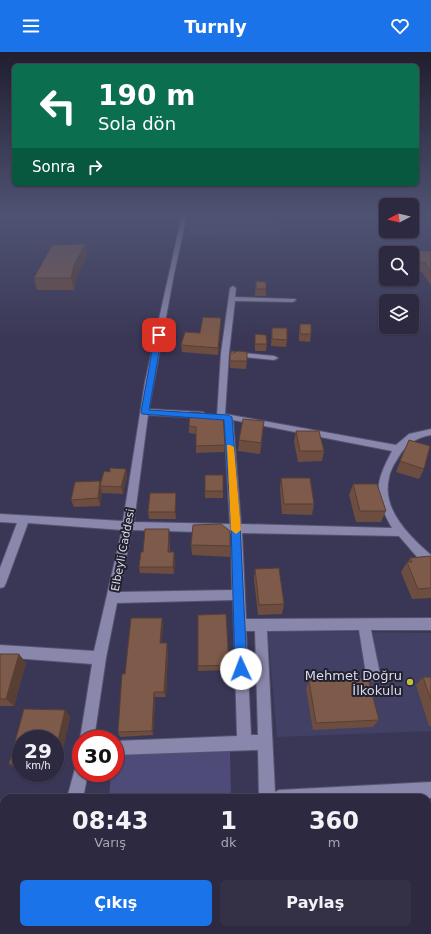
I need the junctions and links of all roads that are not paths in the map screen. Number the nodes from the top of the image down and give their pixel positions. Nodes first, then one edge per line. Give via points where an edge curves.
1 (175, 256) edge
2 (233, 288) dead end
3 (231, 299) junction
4 (293, 300) dead end
5 (225, 353) junction
6 (274, 358) dead end
7 (145, 412) junction
8 (225, 417) junction
9 (431, 432) edge
10 (398, 449) junction
11 (0, 518) edge
12 (24, 519) junction
13 (128, 526) junction
14 (236, 528) junction
15 (400, 532) junction
16 (431, 562) edge
17 (0, 583) edge
18 (238, 595) junction
19 (113, 598) junction
20 (261, 624) junction
21 (364, 624) junction
22 (431, 624) edge
23 (240, 625) junction
24 (0, 651) edge
25 (99, 658) junction
26 (373, 674) dead end
27 (88, 730) edge
28 (265, 742) junction
29 (244, 743) junction
30 (124, 748) edge
31 (78, 782) edge
32 (431, 790) edge
33 (76, 794) edge
34 (267, 794) edge
35 (355, 794) edge

1 - 7 street, Elbeyli Caddesi
2 - 3 street
3 - 4 street
3 - 5 street
5 - 6 street
5 - 8 street
7 - 8 street
7 - 13 street, Elbeyli Caddesi
8 - 10 street
8 - 14 street
9 - 10 street via 410,437
10 - 15 street via 383,483 388,510
11 - 12 street
12 - 13 street
12 - 17 street
13 - 14 street
13 - 19 street, Elbeyli Caddesi
14 - 15 street
14 - 18 street
15 - 16 street
18 - 19 street
18 - 23 street
19 - 25 street, Elbeyli Caddesi
20 - 21 street
20 - 23 street
20 - 28 street
21 - 22 street
21 - 26 street
23 - 29 street
24 - 25 street
25 - 27 street, Elbeyli Caddesi
28 - 29 street
28 - 34 street
29 - 30 street
31 - 33 street
32 - 35 street

